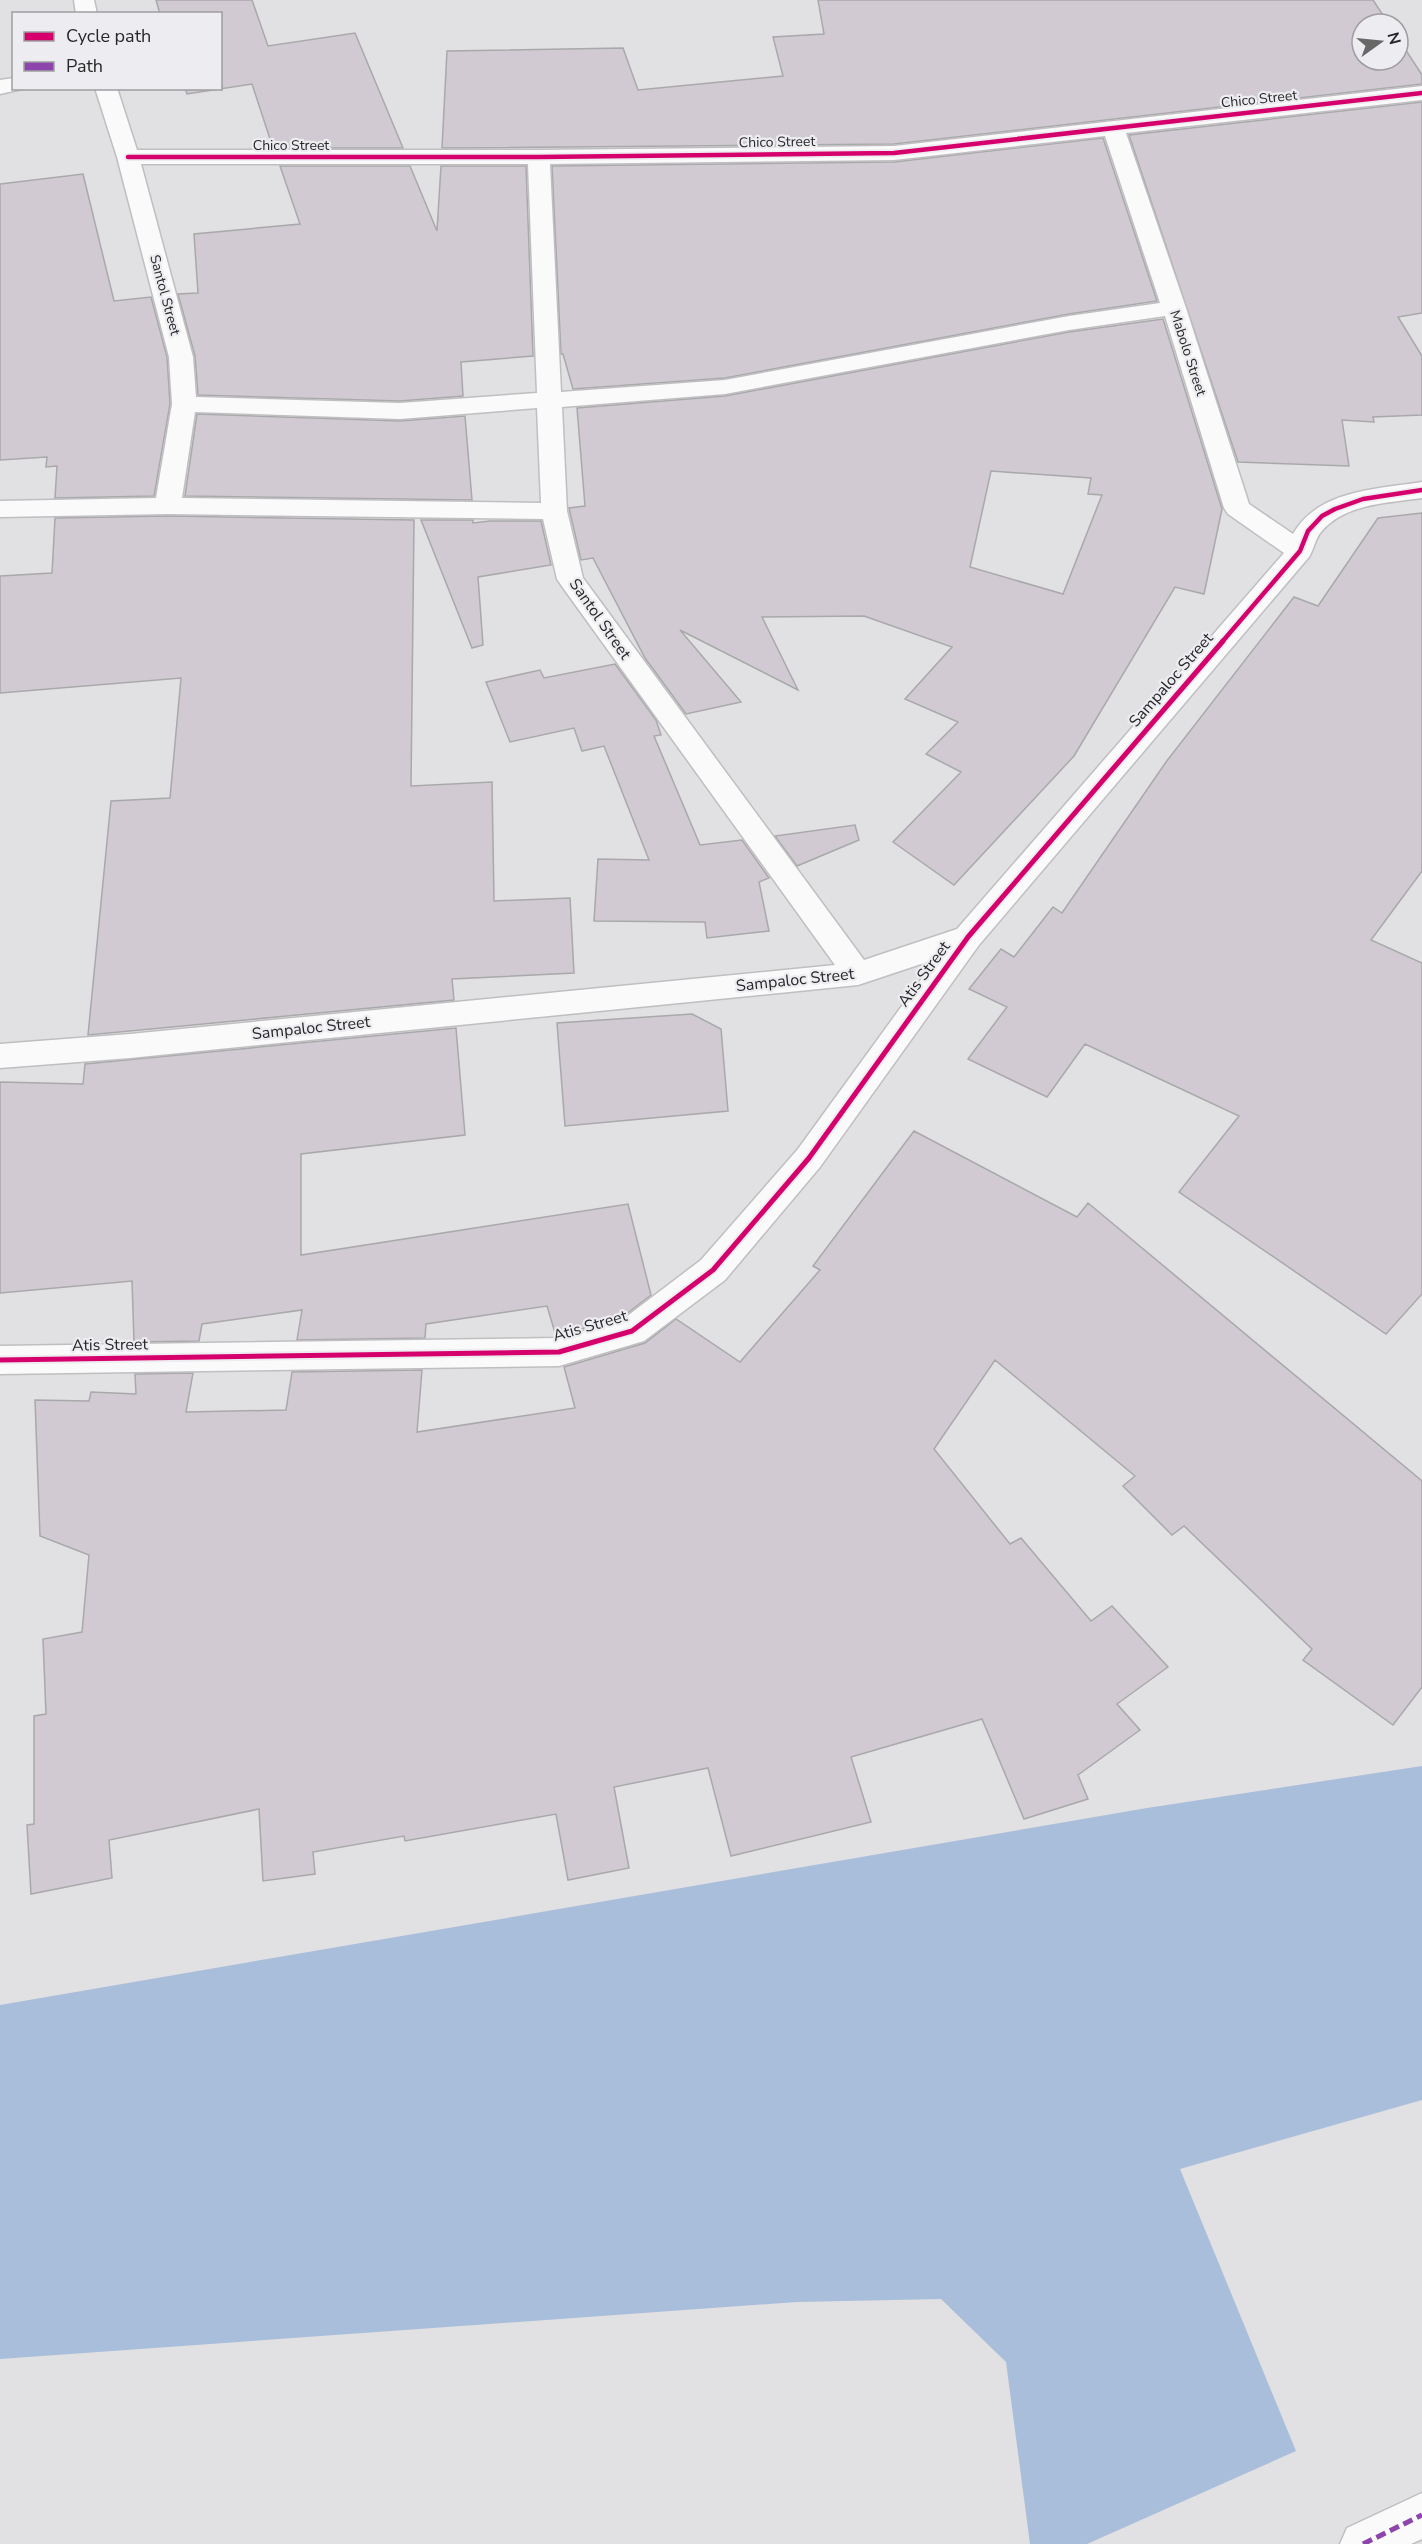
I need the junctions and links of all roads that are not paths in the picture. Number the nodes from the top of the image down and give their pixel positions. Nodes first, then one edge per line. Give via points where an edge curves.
1 (107, 90) edge
2 (1422, 93) edge
3 (1113, 128) junction
4 (128, 157) junction
5 (539, 157) junction
6 (1174, 308) junction
7 (548, 401) junction
8 (184, 404) junction
9 (1422, 490) edge
10 (168, 506) junction
11 (0, 509) edge
12 (554, 511) junction
13 (1300, 551) junction
14 (968, 937) junction
15 (858, 974) junction
16 (0, 1056) edge
17 (0, 1360) edge
18 (1422, 2516) edge
19 (1363, 2544) edge

1 - 4 street, Santol Street
2 - 3 street, Chico Street
3 - 5 street, Chico Street via 894,153
3 - 6 street, Mabolo Street
4 - 5 street, Chico Street
4 - 8 street, Santol Street via 181,357
5 - 7 street, Santol Street
6 - 7 street via 1069,323 725,387
6 - 13 street, Mabolo Street via 1238,508
7 - 8 street via 400,411
7 - 12 street, Santol Street
8 - 10 street, Santol Street
9 - 13 street, Sampaloc Street via 1335,509 1311,527
10 - 11 street
10 - 12 street
12 - 15 street, Santol Street via 570,579
13 - 14 street, Sampaloc Street
14 - 15 street, Sampaloc Street
14 - 17 street, Atis Street via 809,1158 713,1270 632,1331 559,1352
15 - 16 street, Sampaloc Street
18 - 19 street

